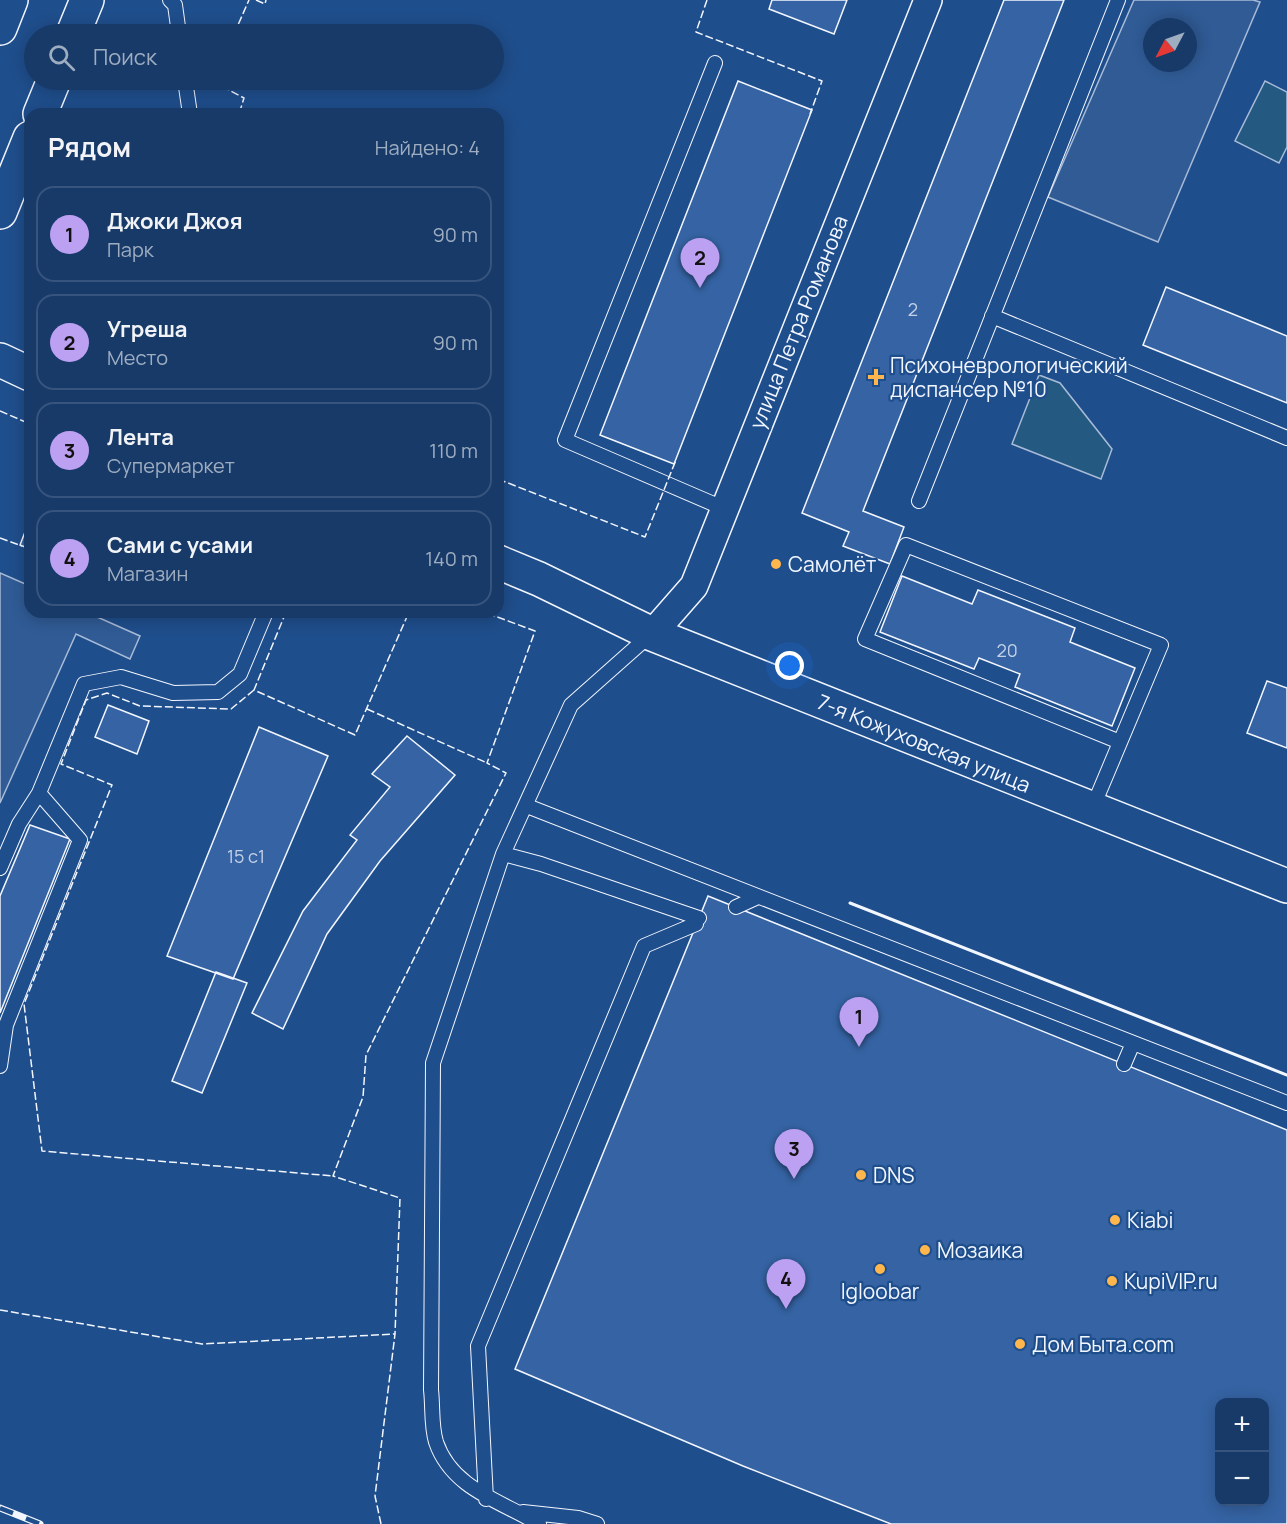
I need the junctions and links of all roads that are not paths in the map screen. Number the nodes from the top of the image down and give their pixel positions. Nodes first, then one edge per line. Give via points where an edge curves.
1 (10, 0) edge
2 (87, 0) edge
3 (170, 0) edge
4 (928, 0) edge
5 (1118, 0) edge
6 (77, 24) edge
7 (178, 24) edge
8 (0, 28) edge
9 (715, 63) dead end
10 (50, 90) edge
11 (186, 90) edge
12 (42, 108) edge
13 (189, 108) edge
14 (24, 153) edge
15 (0, 212) edge
16 (992, 316) junction
17 (0, 360) edge
18 (24, 371) edge
19 (1287, 438) edge
20 (919, 501) dead end
21 (723, 508) junction
22 (504, 564) edge
23 (263, 618) edge
24 (652, 634) junction
25 (1120, 742) junction
26 (39, 793) junction
27 (527, 806) junction
28 (1092, 809) junction
29 (502, 854) junction
30 (0, 868) edge
31 (1287, 886) edge
32 (758, 897) junction
33 (736, 907) dead end
34 (1133, 1043) junction
35 (1124, 1064) dead end
36 (0, 1066) edge
37 (1287, 1103) edge
38 (486, 1499) junction
39 (518, 1512) junction
40 (539, 1524) edge
41 (597, 1524) edge

1 - 8 street
2 - 6 street
3 - 7 lane via 175,5
4 - 21 street, улица Петра Романова
5 - 16 lane
9 - 21 lane via 565,440
10 - 12 street
11 - 13 lane
14 - 15 street
16 - 19 lane
16 - 20 lane
17 - 18 street
21 - 24 street, улица Петра Романова via 694,586
22 - 24 street, 7-я Кожуховская улица
23 - 26 lane via 240,674 218,692 173,693 121,677 84,684
24 - 27 lane via 571,705
24 - 28 street, 7-я Кожуховская улица
25 - 25 lane via 1161,645 906,545 865,639
25 - 28 lane
26 - 30 lane via 19,824
26 - 36 lane via 80,840 6,1025
27 - 29 lane
27 - 32 lane
28 - 31 street, 7-я Кожуховская улица
29 - 38 lane via 434,1063 431,1390 436,1442 455,1474
29 - 38 lane via 541,864 698,921 644,946 478,1346
32 - 33 lane
32 - 34 lane
34 - 35 lane
34 - 37 lane
38 - 39 lane
39 - 40 lane
39 - 41 lane via 578,1518

